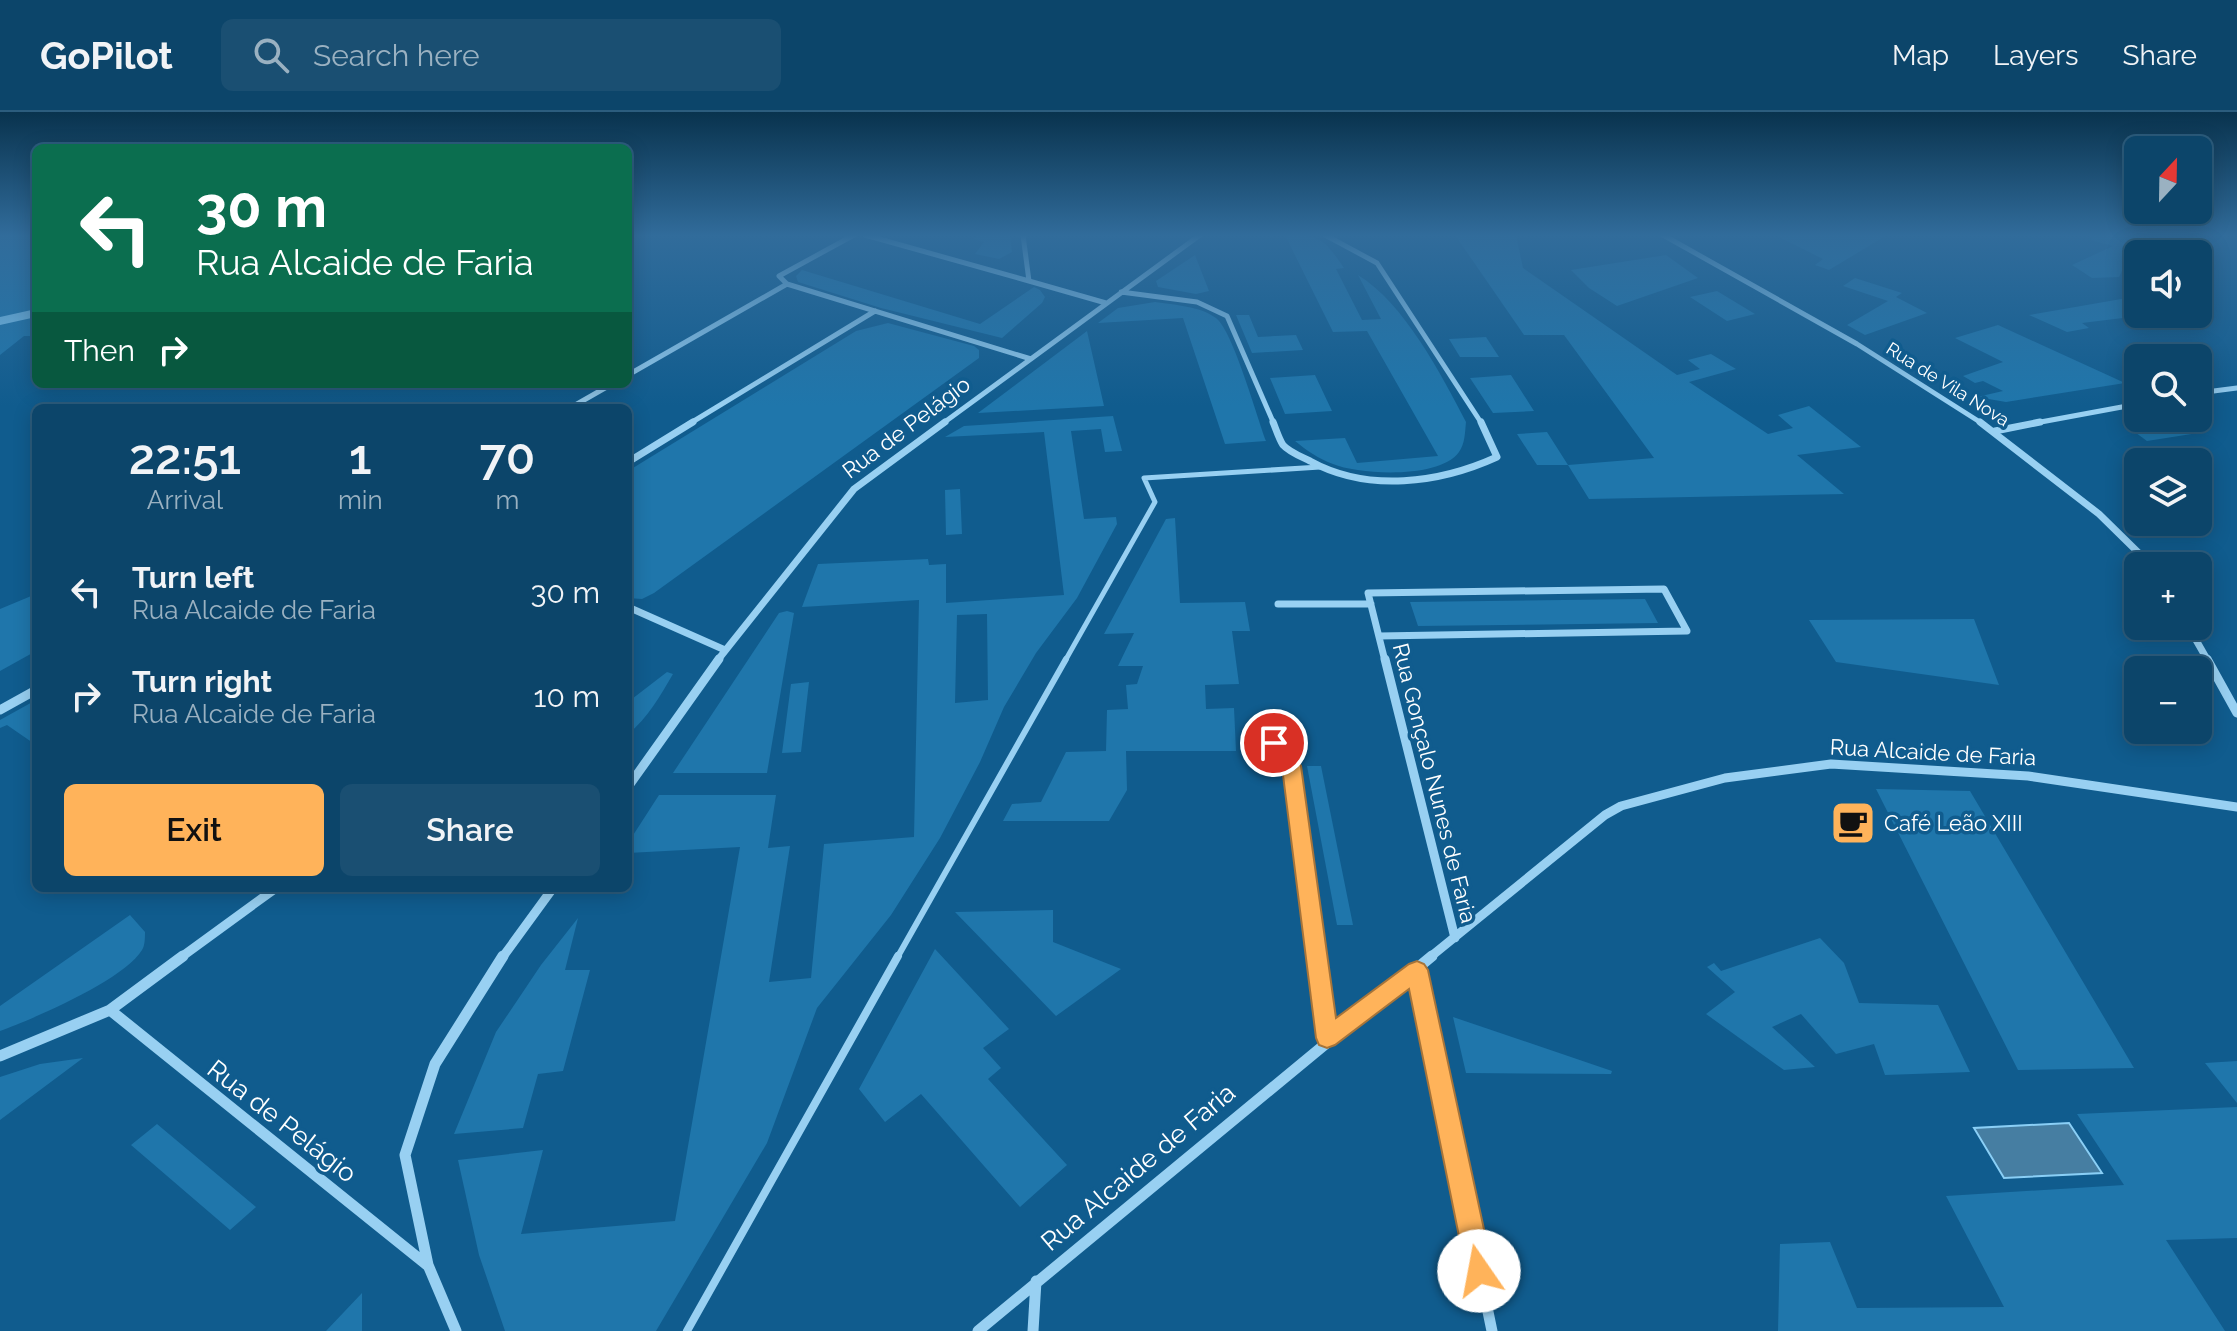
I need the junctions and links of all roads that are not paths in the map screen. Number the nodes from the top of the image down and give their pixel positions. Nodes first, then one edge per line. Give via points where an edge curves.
1 (773, 292) edge
2 (813, 292) edge
3 (1067, 292) edge
4 (1121, 292) joint
5 (1396, 292) edge
6 (1762, 292) edge
7 (1106, 303) junction
8 (875, 311) junction
9 (1031, 359) junction
10 (632, 373) edge
11 (605, 388) edge
12 (2237, 388) edge
13 (2212, 391) edge
14 (577, 404) edge
15 (2124, 407) edge
16 (1995, 431) junction
17 (632, 460) edge
18 (1320, 467) junction
19 (2139, 552) edge
20 (1278, 604) dead end
21 (1371, 604) junction
22 (632, 609) edge
23 (1379, 636) junction
24 (2196, 640) edge
25 (725, 650) junction
26 (32, 692) edge
27 (0, 710) edge
28 (2237, 713) edge
29 (1274, 743) dead end
30 (632, 772) edge
31 (639, 773) junction
32 (632, 782) edge
33 (2237, 807) edge
34 (271, 892) edge
35 (550, 892) edge
36 (1455, 938) junction
37 (1417, 970) junction
38 (110, 1010) junction
39 (1327, 1038) junction
40 (0, 1056) edge
41 (428, 1265) junction
42 (1036, 1281) junction
43 (456, 1331) edge
44 (687, 1331) edge
45 (978, 1331) edge
46 (1033, 1331) edge
47 (1492, 1331) edge

1 - 10 street
2 - 8 street, Rua de Pelágio
3 - 7 street
4 - 7 street, Rua de Pelágio
4 - 18 street via 1197,302 1227,316 1284,447
5 - 18 street via 1490,437 1497,457 1466,471 1419,481 1371,480
6 - 16 street, Rua de Vila Nova
7 - 9 street, Rua de Pelágio
8 - 9 street, Rua de Pelágio
8 - 17 street
9 - 25 street, Rua de Pelágio via 854,489
11 - 14 street
12 - 13 street
15 - 16 street
16 - 19 street, Rua de Vila Nova via 2107,518
18 - 44 lane via 1144,478 1155,502
20 - 21 street, Rua Gonçalo Nunes de Faria
21 - 23 street, Rua Gonçalo Nunes de Faria
21 - 23 street, Rua Gonçalo Nunes de Faria via 1368,593 1664,589 1687,631
22 - 25 street
23 - 36 street, Rua Gonçalo Nunes de Faria
24 - 28 street
25 - 31 street, Rua de Pelágio
26 - 27 street
29 - 39 street via 1291,766
30 - 31 street
31 - 32 street, Rua de Pelágio
33 - 36 street, Rua Alcaide de Faria via 2028,776 1864,765 1831,764 1725,778 1605,815
34 - 38 street
35 - 41 street, Rua de Pelágio via 493,970 435,1064 410,1139 405,1155
36 - 37 street, Rua Alcaide de Faria
37 - 39 street, Rua Alcaide de Faria
37 - 47 street
38 - 40 street
38 - 41 street, Rua de Pelágio
39 - 42 street, Rua Alcaide de Faria
41 - 43 street, Rua de Pelágio
42 - 45 street, Rua Alcaide de Faria
42 - 46 street

